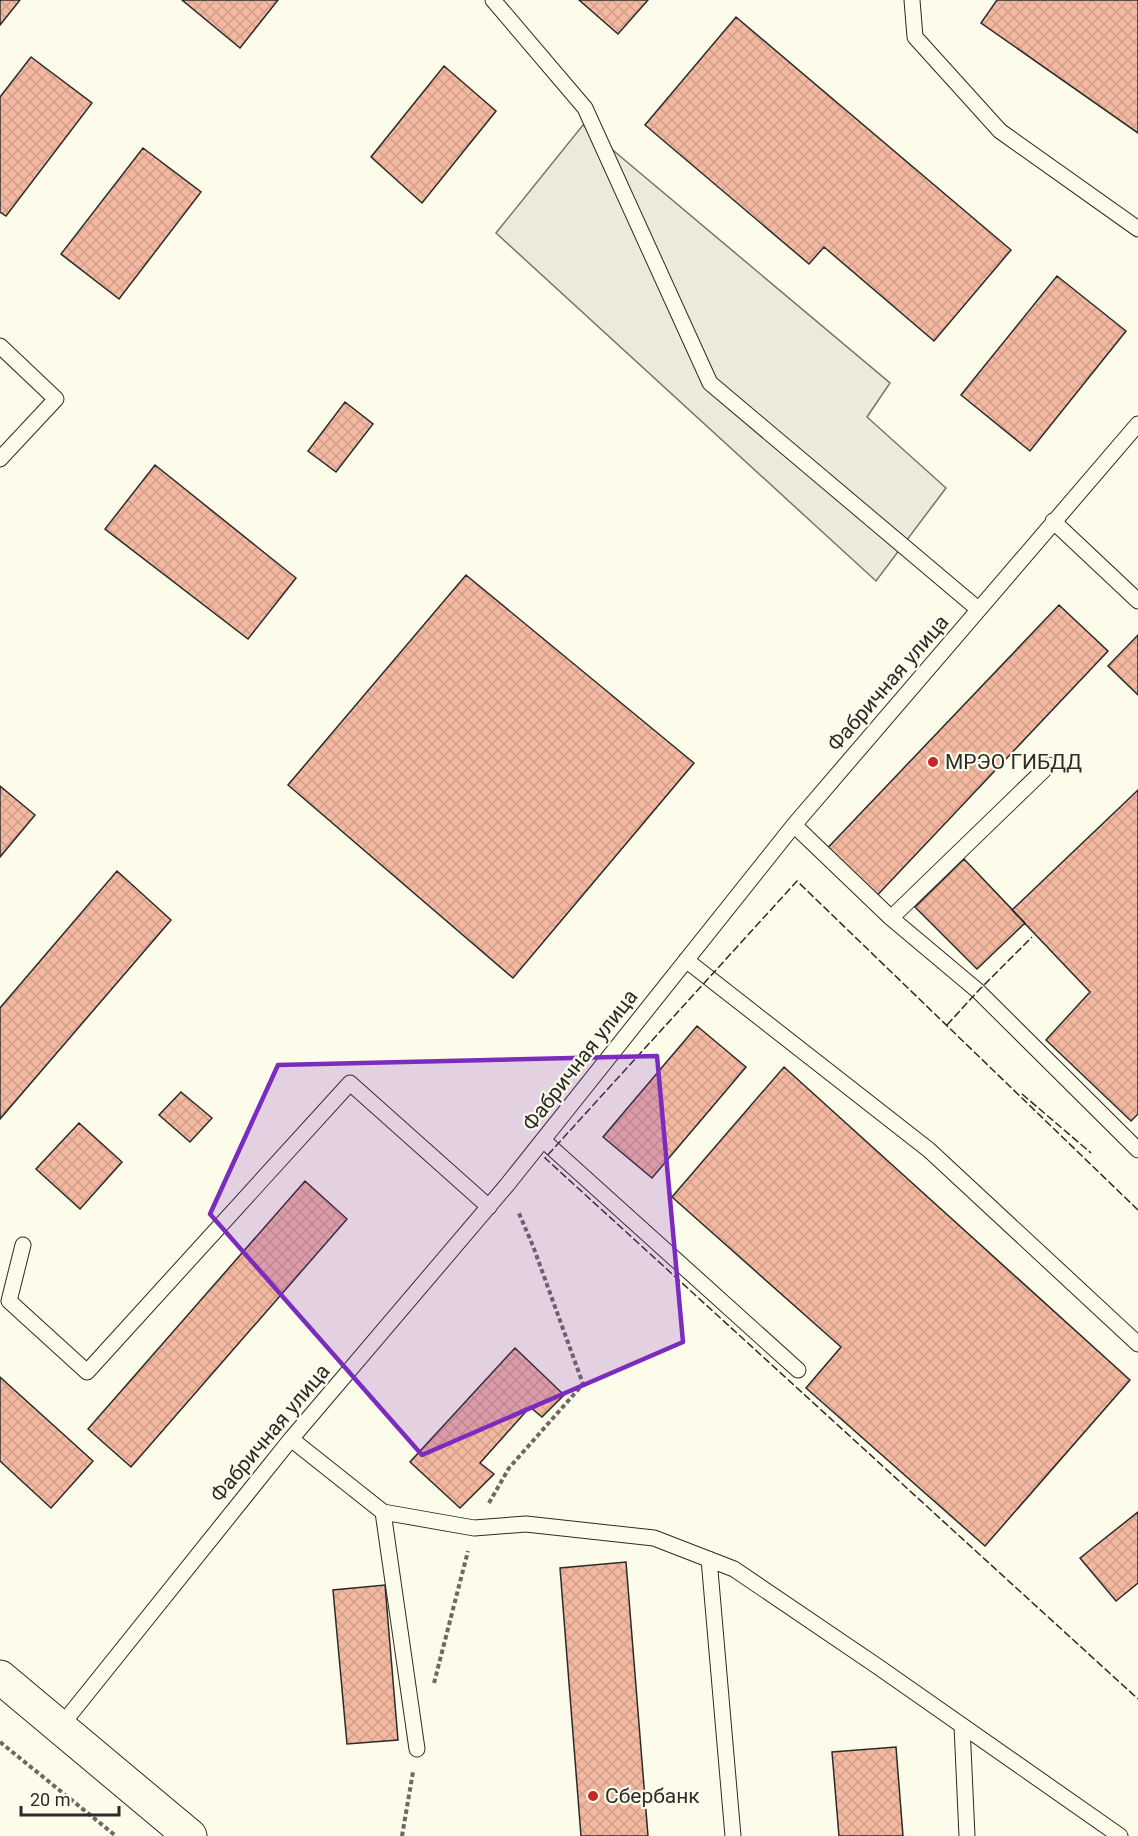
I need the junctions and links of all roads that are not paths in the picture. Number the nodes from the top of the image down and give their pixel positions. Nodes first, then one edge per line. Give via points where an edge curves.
1 (493, 0) edge
2 (912, 0) edge
3 (1138, 229) edge
4 (0, 345) edge
5 (1138, 424) edge
6 (0, 459) edge
7 (1053, 521) junction
8 (1138, 601) edge
9 (978, 609) junction
10 (1049, 765) dead end
11 (794, 825) junction
12 (891, 918) junction
13 (686, 960) junction
14 (543, 1140) junction
15 (1138, 1150) edge
16 (489, 1207) junction
17 (23, 1245) dead end
18 (1138, 1344) edge
19 (798, 1370) dead end
20 (291, 1439) junction
21 (383, 1512) junction
22 (709, 1559) junction
23 (0, 1677) edge
24 (962, 1726) junction
25 (60, 1727) junction
26 (417, 1749) dead end
27 (190, 1836) edge
28 (733, 1836) edge
29 (967, 1836) edge
30 (1120, 1836) edge

1 - 9 lane via 585,108 710,383
2 - 3 lane via 915,37 1000,132
4 - 6 lane via 56,399
5 - 7 lane, Фабричная улица
7 - 8 lane
7 - 9 lane, Фабричная улица
9 - 11 lane, Фабричная улица
10 - 12 lane
11 - 12 lane
11 - 13 lane, Фабричная улица
12 - 15 lane via 978,991
13 - 14 lane, Фабричная улица
13 - 18 lane via 929,1150
14 - 16 lane, Фабричная улица
14 - 19 lane
16 - 17 lane via 350,1083 87,1372 9,1301
16 - 20 lane, Фабричная улица
20 - 21 lane
20 - 25 lane, Фабричная улица
21 - 22 lane via 474,1528 526,1524 654,1538
21 - 26 lane
22 - 24 lane via 734,1569
22 - 28 lane
23 - 25 main road
24 - 29 lane
24 - 30 lane
25 - 27 main road

